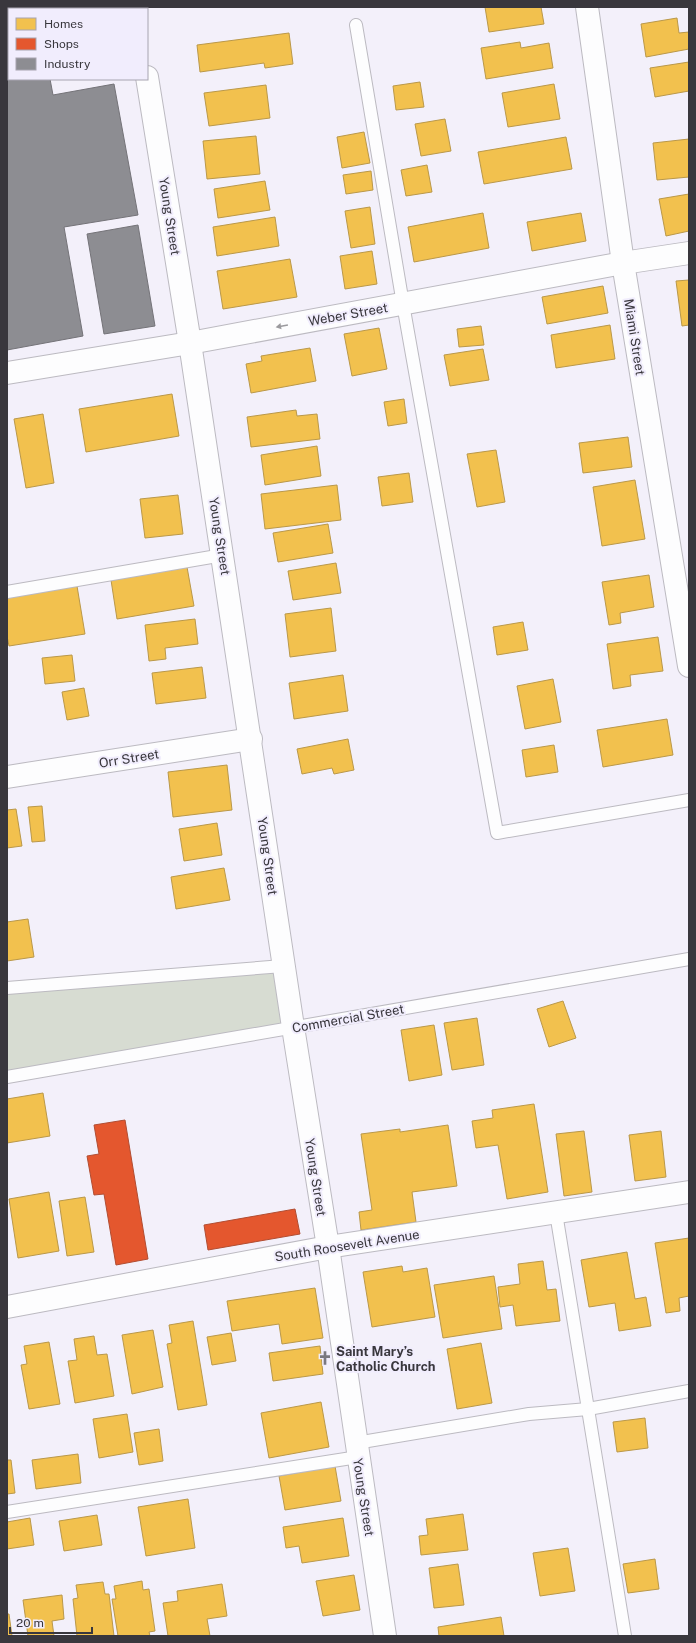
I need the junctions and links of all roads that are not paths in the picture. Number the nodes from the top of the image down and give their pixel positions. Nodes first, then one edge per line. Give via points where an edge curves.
1 (587, 7) edge
2 (356, 25) dead end
3 (147, 80) edge
4 (689, 253) edge
5 (623, 263) junction
6 (403, 304) junction
7 (190, 343) junction
8 (7, 373) edge
9 (222, 555) junction
10 (7, 592) edge
11 (689, 666) edge
12 (251, 739) junction
13 (7, 777) edge
14 (689, 800) edge
15 (689, 959) edge
16 (284, 966) junction
17 (7, 988) edge
18 (293, 1027) junction
19 (7, 1077) edge
20 (689, 1192) edge
21 (556, 1213) junction
22 (328, 1247) junction
23 (7, 1307) edge
24 (689, 1391) edge
25 (588, 1409) junction
26 (357, 1450) junction
27 (7, 1512) edge
28 (385, 1636) edge
29 (626, 1636) edge

1 - 5 street, Miami Street
2 - 6 lane
3 - 7 street, Young Street
4 - 5 street, Weber Street
5 - 6 street, Weber Street
5 - 11 street, Miami Street
6 -> 7 street, Weber Street
6 - 14 lane via 497,833
7 - 8 street, Weber Street
7 - 9 street, Young Street
9 - 10 lane
9 - 12 street, Young Street
12 - 13 street, Orr Street
12 - 16 street, Young Street
15 - 18 lane, Commercial Street
16 - 17 lane
16 - 18 street, Young Street
18 - 19 lane, Commercial Street
18 - 22 street, Young Street
20 - 21 street, South Roosevelt Avenue
21 - 22 street, South Roosevelt Avenue
21 - 25 lane
22 - 23 street, South Roosevelt Avenue
22 - 26 street, Young Street
24 - 25 lane
25 - 26 lane via 529,1414
25 - 29 lane
26 - 27 lane
26 - 28 street, Young Street

